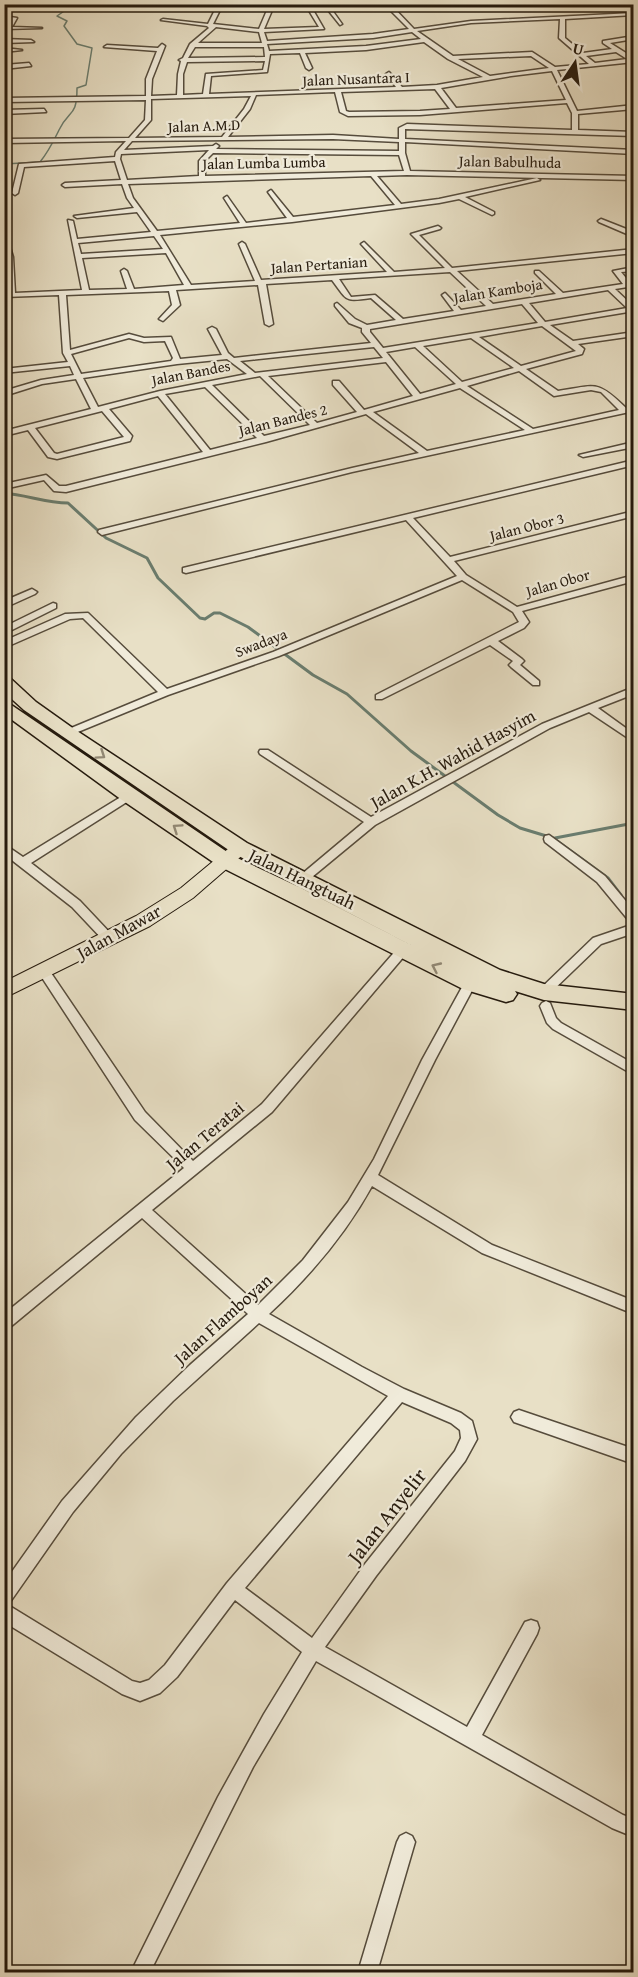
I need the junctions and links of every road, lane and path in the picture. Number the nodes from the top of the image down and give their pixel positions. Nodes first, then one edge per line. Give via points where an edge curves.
1 (221, 4) edge
2 (407, 4) edge
3 (229, 5) edge
4 (389, 6) edge
5 (271, 7) junction
6 (362, 7) edge
7 (310, 9) junction
8 (329, 9) junction
9 (596, 10) dead end
10 (633, 14) edge
11 (602, 16) junction
12 (4, 17) edge
13 (563, 18) junction
14 (163, 20) dead end
15 (212, 27) junction
16 (6, 28) edge
17 (40, 28) dead end
18 (412, 30) junction
19 (261, 32) junction
20 (347, 37) junction
21 (633, 37) edge
22 (425, 40) junction
23 (4, 41) edge
24 (31, 42) dead end
25 (265, 44) junction
26 (192, 45) junction
27 (107, 47) dead end
28 (4, 50) edge
29 (19, 50) dead end
30 (618, 50) junction
31 (302, 52) junction
32 (581, 55) junction
33 (268, 56) junction
34 (450, 58) junction
35 (182, 60) junction
36 (633, 60) edge
37 (29, 65) dead end
38 (594, 65) junction
39 (4, 67) edge
40 (309, 68) dead end
41 (554, 69) junction
42 (389, 74) dead end
43 (489, 78) junction
44 (437, 87) junction
45 (401, 89) junction
46 (338, 92) junction
47 (254, 95) junction
48 (180, 96) junction
49 (206, 96) junction
50 (4, 100) edge
51 (147, 101) junction
52 (569, 101) junction
53 (83, 107) dead end
54 (633, 107) edge
55 (626, 108) junction
56 (454, 110) junction
57 (44, 111) dead end
58 (439, 111) junction
59 (4, 112) edge
60 (575, 113) junction
61 (633, 116) edge
62 (422, 126) junction
63 (575, 131) junction
64 (633, 134) edge
65 (223, 138) junction
66 (403, 139) junction
67 (130, 140) junction
68 (4, 141) edge
69 (212, 149) junction
70 (633, 152) edge
71 (402, 153) junction
72 (118, 155) junction
73 (407, 173) junction
74 (373, 174) junction
75 (550, 176) junction
76 (202, 178) junction
77 (633, 178) edge
78 (123, 182) junction
79 (65, 185) dead end
80 (271, 192) dead end
81 (15, 193) dead end
82 (227, 198) dead end
83 (462, 198) junction
84 (399, 206) junction
85 (138, 210) junction
86 (492, 213) dead end
87 (77, 216) dead end
88 (292, 220) junction
89 (70, 221) dead end
90 (601, 221) dead end
91 (244, 225) junction
92 (438, 228) dead end
93 (155, 233) junction
94 (633, 235) edge
95 (4, 237) edge
96 (76, 242) junction
97 (242, 244) dead end
98 (364, 244) dead end
99 (168, 251) junction
100 (633, 251) edge
101 (79, 256) junction
102 (7, 257) edge
103 (633, 269) edge
104 (451, 270) junction
105 (124, 271) dead end
106 (537, 272) dead end
107 (393, 274) junction
108 (333, 278) junction
109 (260, 283) junction
110 (631, 285) edge
111 (189, 288) junction
112 (610, 288) junction
113 (172, 289) junction
114 (132, 291) junction
115 (86, 292) junction
116 (62, 293) junction
117 (8, 295) edge
118 (445, 295) dead end
119 (561, 295) junction
120 (523, 301) junction
121 (337, 305) dead end
122 (491, 306) junction
123 (633, 309) edge
124 (458, 311) junction
125 (163, 319) dead end
126 (401, 321) junction
127 (542, 323) junction
128 (269, 324) dead end
129 (366, 327) junction
130 (212, 329) dead end
131 (633, 334) edge
132 (473, 336) junction
133 (572, 343) junction
134 (417, 345) junction
135 (377, 348) junction
136 (67, 353) junction
137 (231, 358) junction
138 (386, 360) junction
139 (175, 362) junction
140 (72, 363) junction
141 (522, 368) junction
142 (4, 370) edge
143 (257, 375) junction
144 (78, 376) junction
145 (336, 383) dead end
146 (207, 384) junction
147 (461, 385) junction
148 (160, 393) junction
149 (4, 394) edge
150 (417, 396) junction
151 (99, 408) junction
152 (629, 410) edge
153 (365, 412) junction
154 (315, 426) junction
155 (30, 427) junction
156 (531, 431) junction
157 (4, 434) edge
158 (263, 440) junction
159 (633, 444) edge
160 (207, 452) junction
161 (426, 454) junction
162 (584, 454) dead end
163 (633, 462) edge
164 (4, 488) edge
165 (633, 513) edge
166 (407, 516) junction
167 (102, 532) dead end
168 (448, 560) junction
169 (186, 570) dead end
170 (463, 577) junction
171 (633, 578) edge
172 (32, 592) dead end
173 (4, 605) edge
174 (53, 606) dead end
175 (516, 610) junction
176 (4, 631) edge
177 (491, 641) junction
178 (4, 645) edge
179 (4, 682) edge
180 (536, 683) dead end
181 (633, 690) edge
182 (165, 693) junction
183 (378, 697) dead end
184 (589, 707) junction
185 (16, 708) edge
186 (68, 733) junction
187 (633, 739) edge
188 (264, 752) dead end
189 (129, 796) junction
190 (371, 822) junction
191 (549, 839) dead end
192 (4, 848) edge
193 (233, 854) junction
194 (24, 862) junction
195 (302, 879) junction
196 (633, 919) edge
197 (633, 928) edge
198 (109, 939) junction
199 (402, 951) junction
200 (45, 973) junction
201 (470, 983) junction
202 (4, 991) edge
203 (545, 999) junction
204 (633, 1002) edge
205 (633, 1015) edge
206 (633, 1070) edge
207 (193, 1169) junction
208 (371, 1178) junction
209 (143, 1211) junction
210 (633, 1308) edge
211 (260, 1316) junction
212 (6, 1320) edge
213 (399, 1394) junction
214 (519, 1417) dead end
215 (633, 1457) edge
216 (7, 1589) edge
217 (233, 1590) junction
218 (4, 1612) edge
219 (531, 1628) dead end
220 (314, 1650) junction
221 (470, 1739) junction
222 (633, 1828) edge
223 (406, 1842) dead end
224 (140, 1972) edge
225 (367, 1972) edge

1 - 15 street
2 - 4 street
3 - 5 street
4 - 6 street
4 - 18 street
5 - 7 street
5 - 19 street
6 - 8 street
7 - 8 street
7 - 19 street via 322,28
8 - 20 street
9 - 11 street
10 - 11 street
11 - 13 street
12 - 16 street via 15,18
13 - 18 street via 471,22
13 - 32 street via 562,38
14 - 15 street
15 - 19 street
15 - 26 street
16 - 17 street
18 - 20 street
18 - 22 street
19 - 25 street
20 - 25 street
21 - 30 street via 605,41
22 - 31 street
22 - 34 street
23 - 24 street
25 - 26 street
25 - 33 street
26 - 35 street
27 - 51 street via 161,48 148,80
28 - 29 street
30 - 32 street
30 - 36 street
31 - 33 street
31 - 40 street
32 - 38 street
33 - 35 street
33 - 49 street via 262,73 207,76
34 - 41 street via 530,53
34 - 43 street
35 - 48 street
36 - 38 street, Jalan Nusantara I
37 - 39 street
38 - 41 street, Jalan Nusantara I
41 - 43 street, Jalan Nusantara I
41 - 52 street
42 - 45 street
43 - 44 street, Jalan Nusantara I
44 - 45 street, Jalan Nusantara I
44 - 56 street
45 - 46 street, Jalan Nusantara I
46 - 47 street, Jalan Nusantara I
46 - 58 street via 346,113
47 - 49 street, Jalan Nusantara I
47 - 65 street
48 - 49 street, Jalan Nusantara I
48 - 51 street, Jalan Nusantara I
50 - 51 street, Jalan Nusantara I
51 - 53 street
51 - 67 street via 148,120
52 - 56 street
52 - 60 street
54 - 55 street
55 - 60 street
55 - 61 street
56 - 58 street
57 - 59 street
58 - 62 street
60 - 63 street
62 - 63 street
62 - 66 street via 403,127
63 - 64 street
65 - 66 street, Jalan A.M.D
65 - 67 street, Jalan A.M.D
65 - 69 street
66 - 70 street, Jalan A.M.D
66 - 71 street
67 - 68 street, Jalan A.M.D
67 - 72 street
69 - 71 street
69 - 72 street
69 - 76 street via 202,162
71 - 73 street
72 - 78 street
72 - 81 street via 21,165
73 - 74 street, Jalan Lumba Lumba
73 - 75 street, Jalan Babulhuda
74 - 76 street, Jalan Lumba Lumba
74 - 84 street
75 - 77 street, Jalan Babulhuda
75 - 83 street
76 - 78 street, Jalan Lumba Lumba
78 - 79 street, Jalan Lumba Lumba
78 - 85 street
80 - 88 street
82 - 91 street
83 - 84 street
83 - 86 street
84 - 88 street
85 - 87 street
85 - 93 street
88 - 91 street
89 - 96 street
90 - 94 street
91 - 93 street
92 - 104 street via 414,234
93 - 96 street
93 - 99 street
95 - 102 street
96 - 101 street
97 - 109 street
98 - 107 street
99 - 101 street
99 - 111 street
100 - 104 street, Jalan Pertanian
101 - 115 street
102 - 117 street
103 - 110 street via 616,272
104 - 107 street, Jalan Pertanian
104 - 122 street
105 - 114 street
106 - 119 street
107 - 108 street, Jalan Pertanian
108 - 109 street, Jalan Pertanian
108 - 126 street via 349,298 374,296
109 - 111 street, Jalan Pertanian
109 - 128 street
110 - 112 street, Jalan Kamboja
111 - 113 street, Jalan Pertanian
112 - 119 street, Jalan Kamboja
112 - 123 street
113 - 114 street, Jalan Pertanian
113 - 125 street via 176,305
114 - 115 street, Jalan Pertanian
115 - 116 street, Jalan Pertanian
116 - 117 street, Jalan Pertanian
116 - 136 street
118 - 124 street
119 - 120 street, Jalan Kamboja
120 - 122 street, Jalan Kamboja
120 - 127 street
121 - 129 street via 352,321
122 - 124 street, Jalan Kamboja
123 - 127 street
124 - 126 street, Jalan Kamboja
126 - 129 street, Jalan Kamboja
127 - 132 street
127 - 133 street
129 - 135 street
130 - 137 street
131 - 133 street
132 - 134 street
132 - 141 street
133 - 141 street, Jalan Bandes 2 via 580,350
134 - 135 street
134 - 147 street
135 - 137 street
135 - 138 street
136 - 139 street via 135,336 144,340 168,339 177,358
136 - 140 street
137 - 139 street
137 - 143 street
138 - 143 street, Jalan Bandes
138 - 150 street
139 - 144 street
140 - 142 street
140 - 144 street
141 - 147 street, Jalan Bandes 2
141 - 152 street via 557,394 591,388 603,390
143 - 146 street, Jalan Bandes
143 - 154 street
144 - 149 street
144 - 151 street
145 - 153 street
146 - 148 street, Jalan Bandes
146 - 158 street
147 - 150 street, Jalan Bandes 2
147 - 156 street
148 - 151 street, Jalan Bandes
148 - 160 street
150 - 153 street, Jalan Bandes 2
151 - 155 street, Jalan Bandes
151 - 155 street via 128,435 125,440 54,456
152 - 156 street
153 - 154 street, Jalan Bandes 2
153 - 161 street
154 - 158 street, Jalan Bandes 2
155 - 157 street, Jalan Bandes
156 - 161 street
158 - 160 street, Jalan Bandes 2
159 - 162 street
160 - 164 street, Jalan Bandes 2 via 62,490 46,477
161 - 167 street
163 - 166 street
165 - 168 street, Jalan Obor 3
166 - 168 street
166 - 169 street
168 - 170 street
170 - 175 street, Jalan Obor
170 - 182 street, Swadaya via 276,654
171 - 175 street, Jalan Obor
172 - 173 street
174 - 176 street
175 - 177 street via 523,625
177 - 180 street via 519,661 514,665
177 - 183 street
178 - 182 street via 68,616 85,615
179 - 185 highway, Jalan Hangtuah
181 - 184 street, Jalan K.H. Wahid Hasyim
182 - 186 street, Swadaya
184 - 187 street
184 - 190 street, Jalan K.H. Wahid Hasyim via 546,726
185 - 186 highway, Jalan Hangtuah
185 - 189 highway, Jalan Hangtuah
186 -> 193 highway, Jalan Hangtuah
188 - 190 street
193 -> 189 highway, Jalan Hangtuah
189 - 194 street
190 - 195 street, Jalan K.H. Wahid Hasyim
191 - 196 street via 601,879
192 - 194 street
193 - 195 highway, Jalan Hangtuah
193 - 198 main road, Jalan Mawar via 187,894
193 - 199 highway, Jalan Hangtuah via 296,894
194 - 198 street via 76,904
195 - 203 highway, Jalan Hangtuah via 447,955
197 - 203 street via 597,941
198 - 200 main road, Jalan Mawar
201 -> 199 highway, Jalan Hangtuah
199 - 207 street, Jalan Teratai via 267,1108
200 - 202 main road, Jalan Mawar
200 - 207 street via 140,1116
201 - 203 highway, Jalan Hangtuah
201 - 208 street, Jalan Flamboyan via 446,1023
203 - 204 highway, Jalan Hangtuah
203 - 205 highway, Jalan Hangtuah
203 - 206 street via 551,1020 557,1026
207 - 209 street, Jalan Teratai
208 - 210 street via 487,1249
208 - 211 street, Jalan Flamboyan via 324,1248
209 - 211 street, Jalan Anyelir
209 - 212 street, Jalan Teratai
211 - 213 street, Jalan Anyelir
211 - 216 street, Jalan Flamboyan via 195,1370 131,1432 56,1519
213 - 217 street
213 - 220 street, Jalan Anyelir via 456,1418 467,1426 470,1439
214 - 215 street
217 - 218 street via 171,1671 154,1687 140,1692
217 - 220 street
219 - 221 street
220 - 221 street
220 - 224 street, Jalan Anyelir via 244,1766
221 - 222 street
223 - 225 street

